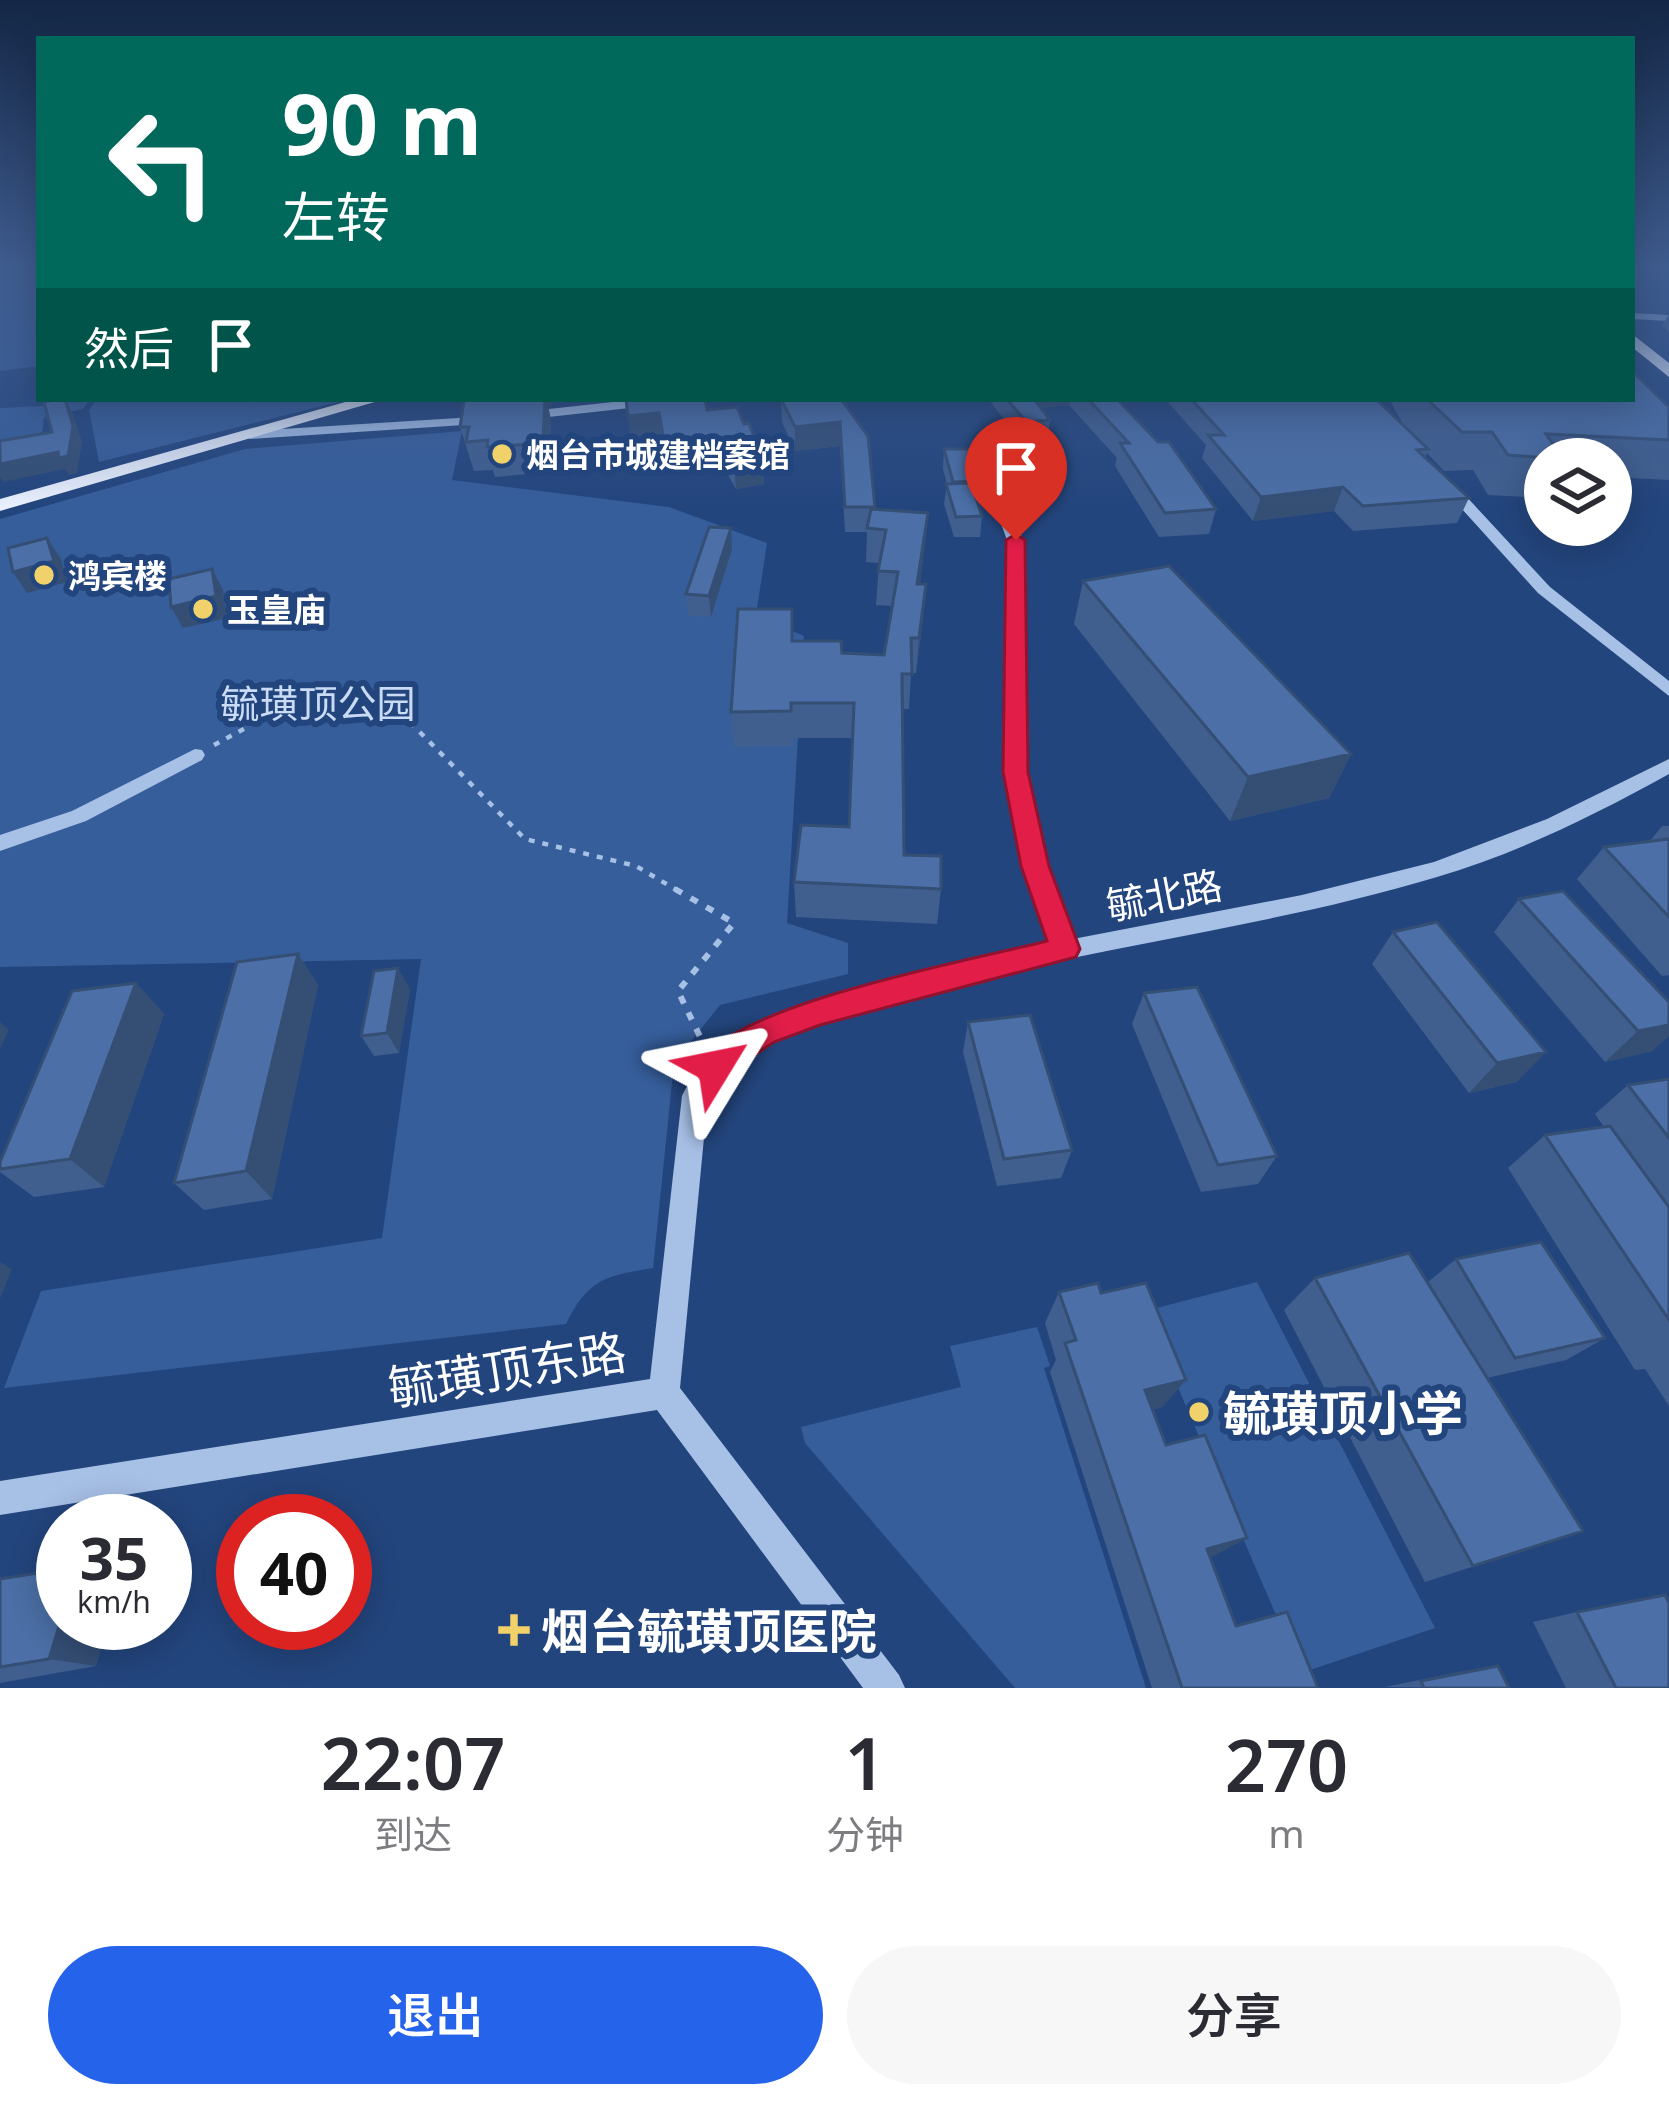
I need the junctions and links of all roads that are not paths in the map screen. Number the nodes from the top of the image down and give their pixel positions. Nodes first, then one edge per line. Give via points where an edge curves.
1 (1643, 349) edge
2 (1669, 373) edge
3 (366, 402) edge
4 (648, 402) edge
5 (250, 435) junction
6 (982, 452) dead end
7 (1431, 468) edge
8 (0, 505) edge
9 (1669, 689) edge
10 (195, 755) road end
11 (1669, 766) edge
12 (0, 844) edge
13 (1065, 949) junction
14 (664, 1393) junction
15 (0, 1498) edge
16 (886, 1688) edge

1 - 2 main road
3 - 5 main road
4 - 5 street
5 - 8 main road
6 - 13 street via 1016,540 1016,772 1035,866
7 - 9 street via 1544,590
10 - 12 street via 79,816
11 - 13 street, 毓北路 via 1604,802 1438,869
13 - 14 street, 毓北路 via 817,1012 763,1033 715,1067 695,1096
14 - 15 street, 毓璜顶东路
14 - 16 street, 毓璜顶东路

